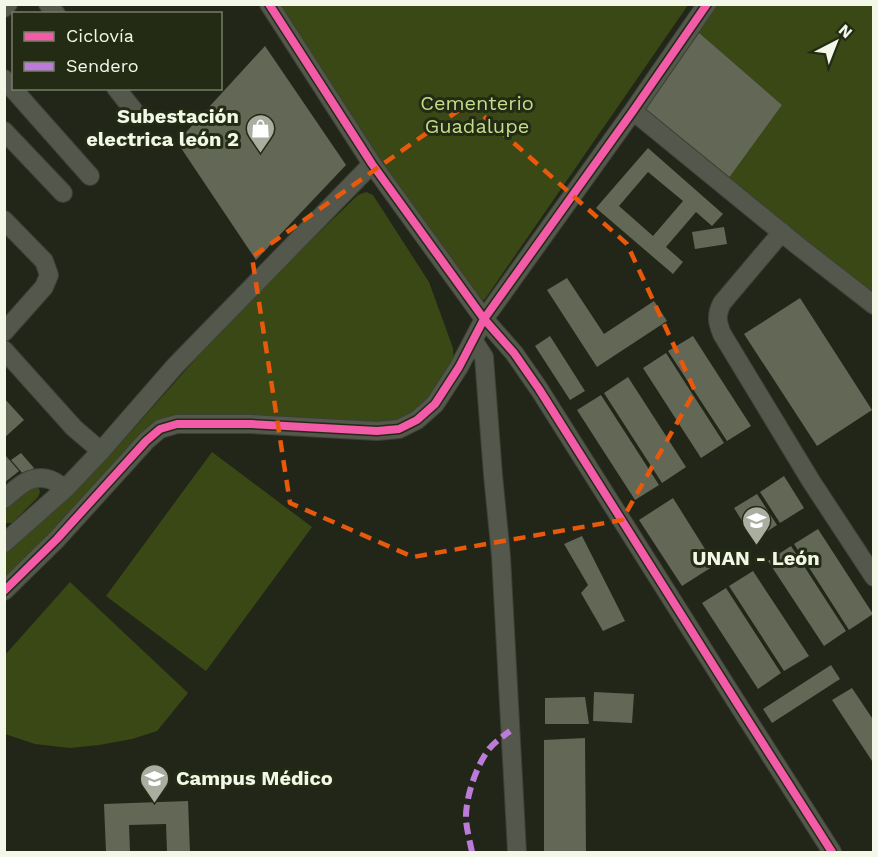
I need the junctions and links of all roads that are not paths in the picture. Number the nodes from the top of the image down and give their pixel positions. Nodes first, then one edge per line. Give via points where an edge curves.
1 (8, 4) edge
2 (269, 4) edge
3 (707, 4) edge
4 (4, 8) edge
5 (14, 90) edge
6 (118, 90) edge
7 (633, 111) junction
8 (135, 112) dead end
9 (4, 131) edge
10 (372, 164) junction
11 (90, 176) dead end
12 (63, 193) dead end
13 (4, 220) edge
14 (782, 232) junction
15 (873, 304) edge
16 (484, 319) junction
17 (4, 332) edge
18 (473, 340) junction
19 (4, 350) edge
20 (101, 451) junction
21 (65, 489) junction
22 (4, 499) edge
23 (6, 538) edge
24 (873, 577) edge
25 (4, 591) edge
26 (517, 852) edge
27 (832, 852) edge

1 - 4 street
2 - 10 street
3 - 7 street
5 - 11 street
6 - 8 street
7 - 14 street
7 - 16 street
9 - 12 street
10 - 16 street
10 - 20 street via 175,366
13 - 17 street via 44,261 49,275 44,287
14 - 15 street
14 - 24 street via 722,303 717,323
16 - 18 street
16 - 27 street via 539,388
18 - 25 street via 435,404 399,429 251,424 177,424 160,429
18 - 26 street via 484,357 501,556
19 - 20 street via 74,428
20 - 21 street
21 - 22 street via 49,479 34,478
21 - 23 street

